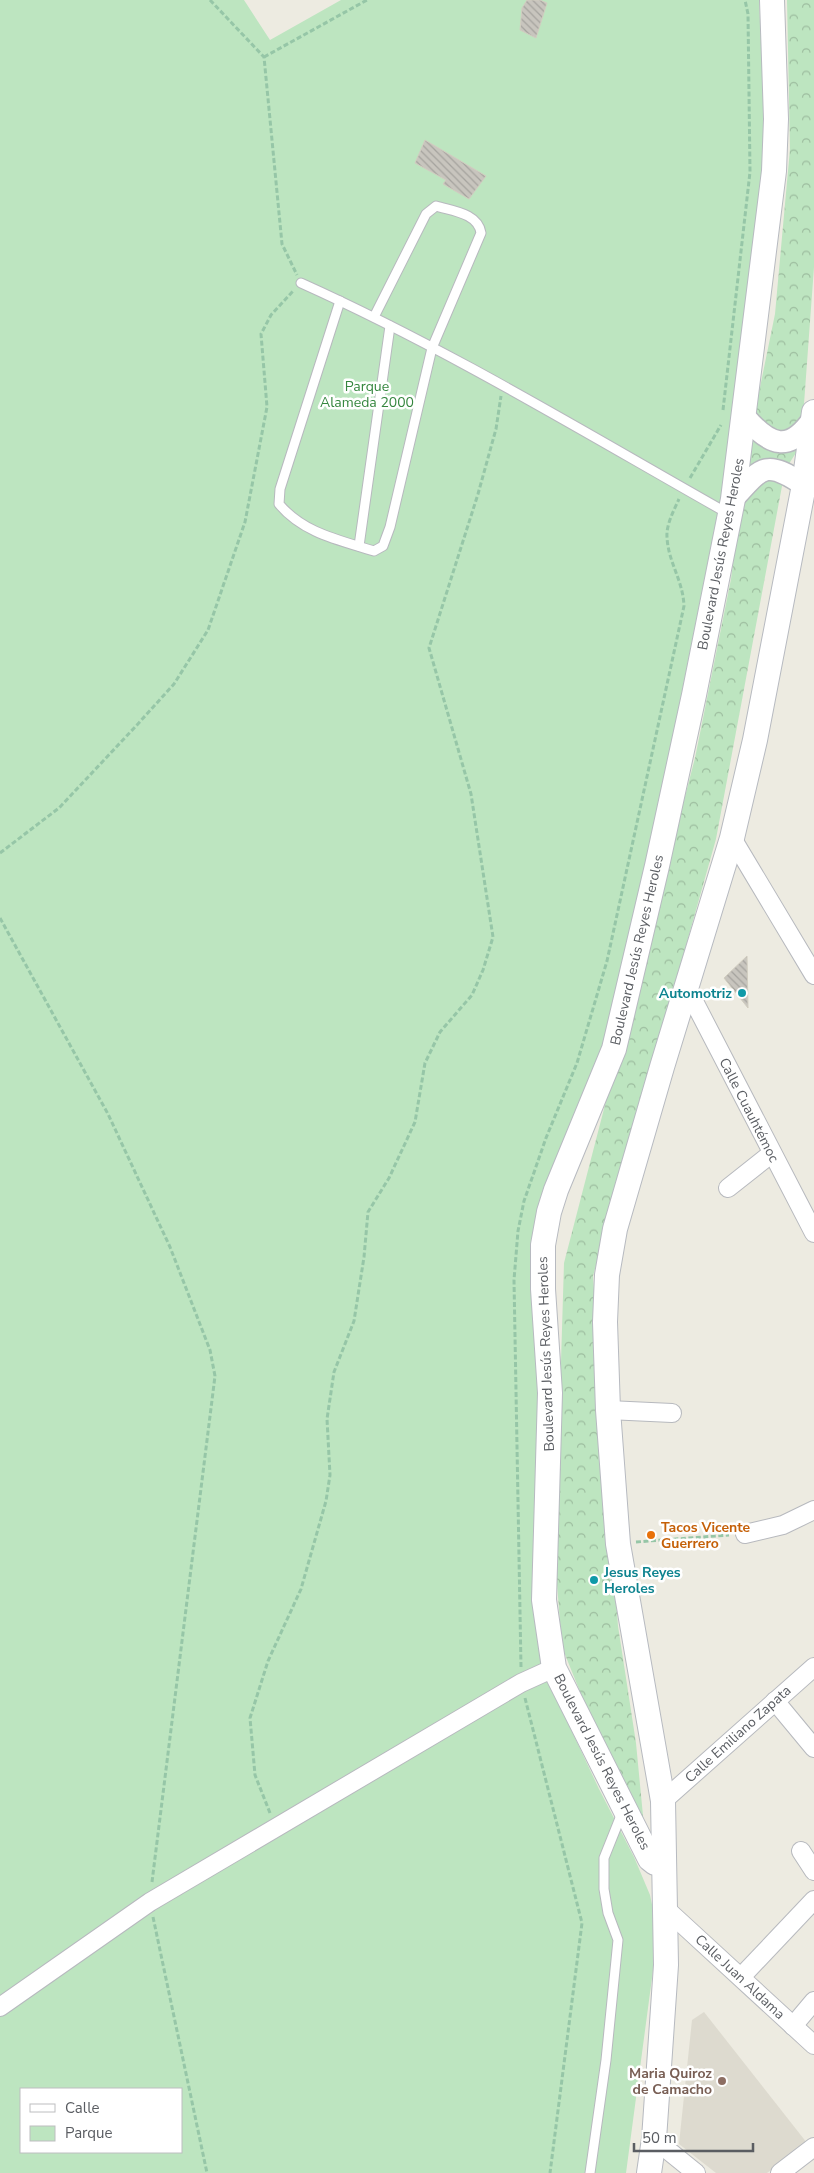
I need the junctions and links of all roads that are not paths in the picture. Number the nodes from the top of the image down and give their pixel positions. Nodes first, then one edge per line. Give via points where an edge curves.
1 (772, 0) edge
2 (301, 283) road end
3 (340, 301) junction
4 (374, 317) junction
5 (390, 326) junction
6 (432, 348) junction
7 (745, 417) junction
8 (814, 417) edge
9 (804, 485) junction
10 (732, 507) junction
11 (359, 546) junction
12 (732, 838) junction
13 (814, 974) edge
14 (686, 986) junction
15 (771, 1154) junction
16 (728, 1188) dead end
17 (814, 1233) edge
18 (608, 1410) junction
19 (672, 1413) dead end
20 (814, 1510) edge
21 (745, 1534) road end
22 (814, 1667) edge
23 (554, 1668) junction
24 (775, 1701) junction
25 (814, 1748) edge
26 (663, 1801) junction
27 (625, 1805) junction
28 (801, 1851) dead end
29 (663, 1862) junction
30 (814, 1871) edge
31 (814, 1900) edge
32 (666, 1909) junction
33 (742, 1976) junction
34 (814, 2001) edge
35 (0, 2007) edge
36 (794, 2026) junction
37 (814, 2045) edge
38 (654, 2140) junction
39 (814, 2147) edge
40 (590, 2173) edge
41 (649, 2173) edge
42 (696, 2173) edge
43 (780, 2173) edge

1 - 7 main road, Boulevard Jesús Reyes Heroles via 776,119 774,171
2 - 3 lane
3 - 4 lane
3 - 11 lane via 280,489 280,504 301,525
4 - 5 lane
4 - 6 lane via 426,214 436,206 471,217 480,226 481,233
5 - 6 lane
5 - 11 lane
6 - 10 lane via 683,488
6 - 11 lane via 383,546 374,551
7 - 8 street via 760,435 782,442 796,439
7 - 10 main road, Boulevard Jesús Reyes Heroles
8 - 9 main road, Boulevard Jesús Reyes Heroles
9 - 10 street via 786,472 761,470
9 - 12 main road, Boulevard Jesús Reyes Heroles via 755,740
10 - 23 main road, Boulevard Jesús Reyes Heroles via 657,866 614,1049 556,1190 545,1229 543,1289 550,1436 544,1585
12 - 13 street
12 - 14 main road, Boulevard Jesús Reyes Heroles
14 - 15 street, Calle Cuauhtémoc
14 - 18 main road, Boulevard Jesús Reyes Heroles via 615,1229 607,1275 605,1322
15 - 16 street
15 - 17 street, Calle Cuauhtémoc
18 - 19 street
18 - 26 main road, Boulevard Jesús Reyes Heroles via 618,1544
20 - 21 street via 783,1525
22 - 24 street, Calle Emiliano Zapata
23 - 27 main road, Boulevard Jesús Reyes Heroles
23 - 35 street via 521,1683 150,1902
24 - 25 street
24 - 26 street, Calle Emiliano Zapata
26 - 29 main road, Boulevard Jesús Reyes Heroles
27 - 29 main road, Boulevard Jesús Reyes Heroles via 650,1859
27 - 40 lane via 604,1858 608,1913 618,1940
28 - 30 street
29 - 32 main road, Boulevard Jesús Reyes Heroles
31 - 33 street
32 - 33 street, Calle Juan Aldama
32 - 38 main road, Boulevard Jesús Reyes Heroles via 666,1964
33 - 36 street, Calle Juan Aldama
34 - 36 street
36 - 37 street, Calle Juan Aldama
38 - 41 main road, Boulevard Jesús Reyes Heroles
38 - 42 street
39 - 43 street

